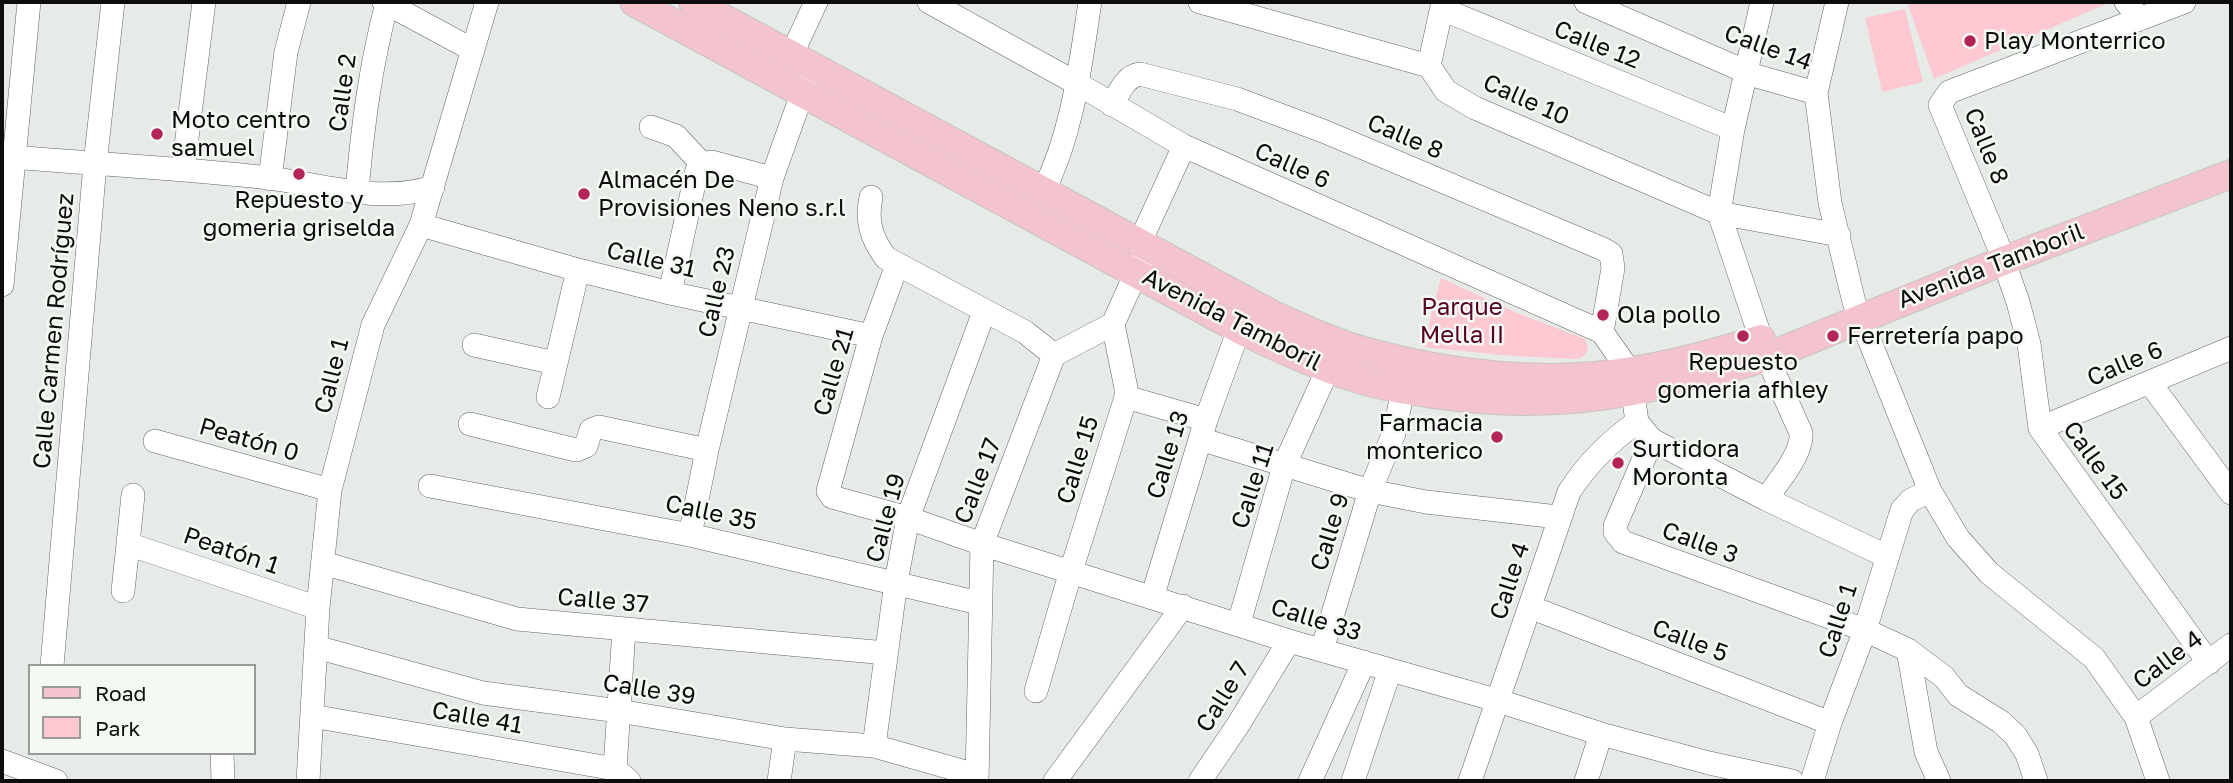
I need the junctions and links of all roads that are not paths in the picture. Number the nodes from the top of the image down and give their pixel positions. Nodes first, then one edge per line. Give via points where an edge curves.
1 (29, 2) edge
2 (113, 2) edge
3 (204, 2) edge
4 (299, 2) edge
5 (487, 2) edge
6 (635, 2) edge
7 (693, 2) edge
8 (816, 2) edge
9 (929, 2) edge
10 (1090, 2) edge
11 (1200, 2) edge
12 (1586, 2) edge
13 (1762, 2) edge
14 (1837, 2) edge
15 (2184, 2) edge
16 (385, 3) edge
17 (1443, 6) edge
18 (2133, 10) edge
19 (473, 50) junction
20 (1429, 66) junction
21 (1746, 71) junction
22 (802, 72) junction
23 (1078, 84) junction
24 (1816, 93) junction
25 (1112, 105) junction
26 (650, 127) dead end
27 (1732, 129) junction
28 (1184, 146) junction
29 (8, 156) edge
30 (2231, 159) edge
31 (95, 164) junction
32 (702, 164) junction
33 (183, 170) junction
34 (2231, 174) edge
35 (772, 177) junction
36 (270, 178) junction
37 (433, 187) junction
38 (357, 191) junction
39 (1043, 192) junction
40 (871, 197) dead end
41 (1719, 213) junction
42 (421, 225) junction
43 (1839, 235) junction
44 (2000, 253) junction
45 (1141, 255) junction
46 (897, 265) junction
47 (578, 270) junction
48 (2, 285) edge
49 (670, 293) junction
50 (740, 307) junction
51 (1858, 310) junction
52 (984, 312) junction
53 (1113, 324) junction
54 (1239, 328) junction
55 (1602, 332) junction
56 (871, 336) junction
57 (474, 345) dead end
58 (1764, 348) junction
59 (2231, 348) edge
60 (1054, 355) junction
61 (555, 363) junction
62 (1328, 369) junction
63 (1632, 382) junction
64 (2150, 383) junction
65 (1403, 390) junction
66 (548, 397) dead end
67 (1126, 397) junction
68 (1637, 422) junction
69 (470, 424) dead end
70 (2040, 428) junction
71 (1203, 429) junction
72 (1653, 440) junction
73 (155, 441) dead end
74 (707, 450) junction
75 (1284, 466) junction
76 (430, 486) dead end
77 (330, 490) junction
78 (1370, 491) junction
79 (1930, 491) junction
80 (2231, 493) edge
81 (133, 495) dead end
82 (829, 495) joint
83 (1766, 499) junction
84 (1558, 517) junction
85 (908, 518) junction
86 (690, 534) junction
87 (128, 544) junction
88 (982, 544) junction
89 (1886, 556) junction
90 (323, 563) junction
91 (1071, 571) junction
92 (896, 582) junction
93 (123, 590) dead end
94 (1152, 598) junction
95 (979, 603) junction
96 (1183, 606) junction
97 (1530, 607) junction
98 (318, 608) junction
99 (1239, 623) junction
100 (624, 629) junction
101 (1864, 630) junction
102 (1289, 640) junction
103 (2231, 645) edge
104 (316, 647) junction
105 (1322, 650) junction
106 (1908, 650) junction
107 (886, 653) junction
108 (1364, 662) junction
109 (2209, 663) junction
110 (52, 664) edge
111 (1390, 670) junction
112 (1037, 691) dead end
113 (1496, 700) junction
114 (619, 711) junction
115 (312, 716) junction
116 (2136, 717) junction
117 (1830, 723) junction
118 (1601, 734) junction
119 (785, 739) junction
120 (874, 746) junction
121 (222, 755) edge
122 (2, 761) edge
123 (46, 770) edge
124 (1706, 772) edge
125 (622, 775) edge
126 (976, 778) edge
127 (223, 781) edge
128 (308, 781) edge
129 (779, 781) edge
130 (1055, 781) edge
131 (1200, 781) edge
132 (1310, 781) edge
133 (1353, 781) edge
134 (1470, 781) edge
135 (1586, 781) edge
136 (1792, 781) edge
137 (1812, 781) edge
138 (1939, 781) edge
139 (2036, 781) edge
140 (2158, 781) edge

1 - 29 street
2 - 31 street, Calle Carmen Rodríguez
3 - 33 street
4 - 36 street via 286,52
5 - 19 street, Calle 1
6 - 22 main road, Avenida Tamboril
7 - 22 main road, Avenida Tamboril
8 - 22 street, Calle 23
9 - 23 street, Calle 6
10 - 23 street
11 - 20 street
12 - 21 street, Calle 14
13 - 21 street
14 - 24 street
15 - 18 street, Calle 8
16 - 19 street
16 - 38 street, Calle 2 via 366,99
17 - 20 street
17 - 27 street, Calle 12
18 - 44 street, Calle 8 via 1949,92 1940,106
19 - 37 street, Calle 1
20 - 41 street, Calle 10 via 1446,91 1475,108
21 - 24 street, Calle 14
21 - 27 street
22 - 35 street, Calle 23
22 - 39 main road, Avenida Tamboril
22 - 45 main road, Avenida Tamboril
23 - 25 street, Calle 6
23 - 39 street via 1063,148
24 - 43 street via 1830,202
25 - 28 street, Calle 6
25 - 55 street, Calle 8 via 1128,79 1140,74 1237,99 1603,248 1611,254 1613,268
26 - 32 street via 676,136
27 - 41 street
28 - 45 street
28 - 55 street, Calle 6
29 - 31 street
29 - 48 street
30 - 44 main road, Avenida Tamboril
31 - 33 street
31 - 110 street, Calle Carmen Rodríguez
32 - 35 street via 712,162
32 - 49 street via 695,175
33 - 36 street
34 - 44 main road, Avenida Tamboril
35 - 50 street, Calle 23
36 - 38 street
37 - 38 street via 401,194
37 - 42 street, Calle 1
39 - 45 main road, Avenida Tamboril
40 - 46 street via 868,213 875,244
41 - 43 street, Calle 10
41 - 58 street
42 - 47 street, Calle 31
42 - 77 street, Calle 1 via 373,325
43 - 51 street
44 - 51 main road, Avenida Tamboril
44 - 70 street, Calle 15 via 2029,344
45 - 53 street
45 - 54 main road, Avenida Tamboril
45 - 63 main road, Avenida Tamboril via 1314,334 1367,352 1457,370
46 - 52 street
46 - 56 street, Calle 21
47 - 49 street, Calle 31
47 - 61 street
49 - 50 street, Calle 31
50 - 56 street, Calle 31
50 - 74 street, Calle 23
51 - 58 main road, Avenida Tamboril
51 - 79 street
52 - 60 street via 1025,332
52 - 85 street, Calle 19
53 - 60 street
53 - 67 street, Calle 15
54 - 62 main road, Avenida Tamboril
54 - 71 street, Calle 13
55 - 63 street
56 - 82 street, Calle 21
57 - 61 street
58 - 63 main road, Avenida Tamboril via 1695,358
58 - 83 street via 1802,441
59 - 64 street, Calle 6
60 - 88 street, Calle 17
61 - 66 street
62 - 65 main road, Avenida Tamboril
62 - 75 street, Calle 11
63 - 65 main road, Avenida Tamboril via 1583,400 1507,401
63 - 68 street
64 - 70 street, Calle 6
64 - 80 street
65 - 78 street, Calle 9 via 1394,433
67 - 71 street
67 - 91 street, Calle 15
68 - 72 street
68 - 84 street, Calle 4 via 1583,471
69 - 74 street via 576,450 586,446 591,430 599,427
70 - 109 street, Calle 15
71 - 75 street
71 - 94 street, Calle 13
72 - 83 street
72 - 101 street, Calle 3 via 1615,526 1618,538
73 - 77 street, Peatón 0
74 - 86 street, Calle 23
75 - 78 street
75 - 99 street, Calle 11
76 - 86 street, Calle 35
77 - 90 street, Calle 1
78 - 84 street
78 - 105 street, Calle 9
79 - 89 street, Calle 1 via 1902,509
79 - 116 street via 1958,538 1989,573 2094,658
81 - 87 street
82 - 85 street, Calle 33
83 - 89 street
84 - 97 street, Calle 4
85 - 88 street, Calle 33
85 - 92 street, Calle 19
86 - 92 street, Calle 35
87 - 93 street
87 - 98 street, Peatón 1
88 - 91 street, Calle 33
88 - 95 street, Calle 17
89 - 101 street, Calle 1
90 - 98 street, Calle 1
90 - 100 street, Calle 37 via 517,619
91 - 94 street, Calle 33
91 - 112 street, Calle 15
92 - 95 street, Calle 35
92 - 107 street, Calle 19
94 - 96 street, Calle 33
95 - 126 street, Calle 17
96 - 99 street, Calle 33
96 - 130 street
97 - 113 street, Calle 4
97 - 117 street, Calle 5
98 - 104 street, Calle 1
99 - 102 street, Calle 33
100 - 107 street, Calle 37
100 - 114 street
101 - 106 street
101 - 117 street, Calle 1
102 - 105 street, Calle 33
102 - 131 street, Calle 7
103 - 109 street, Calle 4
104 - 114 street, Calle 39 via 483,693
104 - 115 street, Calle 1
105 - 108 street, Calle 33
106 - 138 street via 1926,751
106 - 139 street via 1944,677 1958,695 2015,735
107 - 120 street, Calle 19
108 - 111 street, Calle 33
108 - 132 street
109 - 116 street, Calle 4
111 - 113 street, Calle 33
111 - 133 street
113 - 118 street, Calle 33
113 - 134 street, Calle 4
114 - 119 street, Calle 39
114 - 125 street
115 - 125 street, Calle 41
115 - 128 street, Calle 1
116 - 140 street
117 - 137 street, Calle 1
118 - 124 street, Calle 33
118 - 135 street
119 - 120 street, Calle 39
119 - 129 street
120 - 126 street, Calle 39
121 - 127 street
122 - 123 street
124 - 136 street, Calle 33

